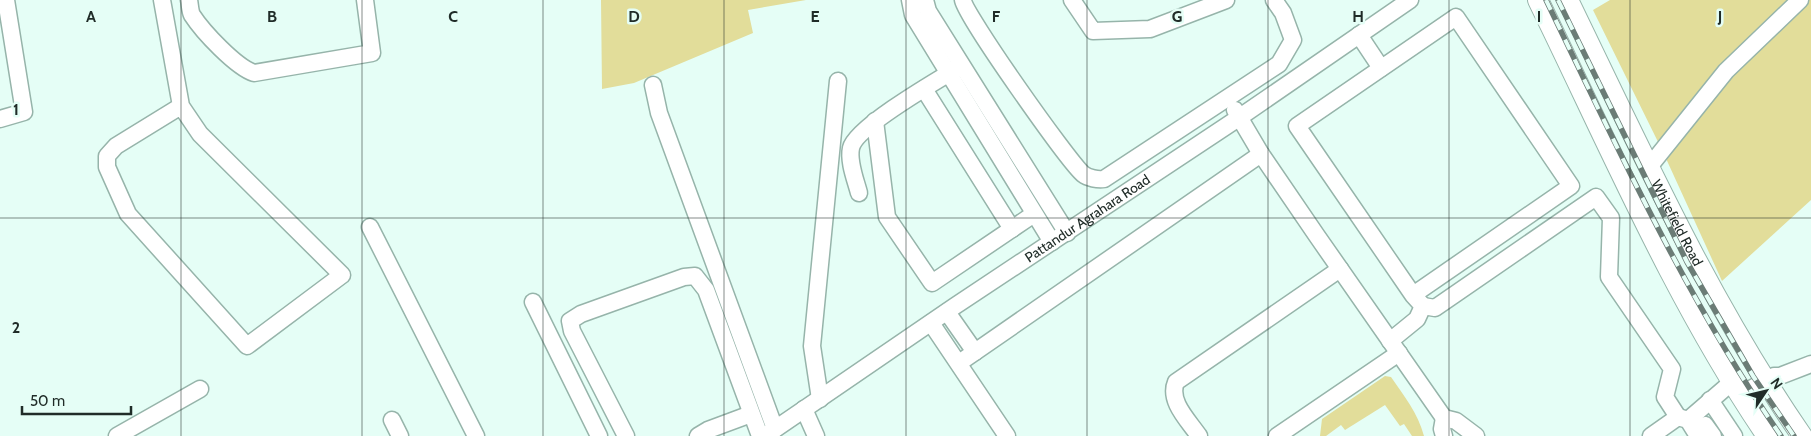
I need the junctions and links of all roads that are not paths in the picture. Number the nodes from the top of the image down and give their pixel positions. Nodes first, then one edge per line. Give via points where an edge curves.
1 (6, 0) edge
2 (162, 0) edge
3 (189, 0) edge
4 (365, 0) edge
5 (910, 0) edge
6 (925, 0) edge
7 (962, 0) edge
8 (1072, 0) edge
9 (1226, 0) edge
10 (1274, 0) edge
11 (1410, 0) edge
12 (1538, 0) edge
13 (1568, 0) edge
14 (1800, 0) edge
15 (1392, 5) edge
16 (1359, 35) junction
17 (1381, 68) junction
18 (955, 69) junction
19 (838, 81) dead end
20 (654, 84) dead end
21 (924, 89) junction
22 (1227, 98) junction
23 (181, 106) junction
24 (1240, 117) junction
25 (0, 119) edge
26 (875, 122) junction
27 (1261, 154) junction
28 (1649, 167) junction
29 (859, 193) dead end
30 (1034, 214) junction
31 (370, 226) dead end
32 (1012, 229) junction
33 (1067, 233) junction
34 (1052, 242) junction
35 (1340, 269) junction
36 (1418, 300) junction
37 (533, 302) dead end
38 (951, 309) junction
39 (930, 323) junction
40 (1394, 347) junction
41 (979, 349) junction
42 (959, 363) junction
43 (1811, 364) edge
44 (1765, 381) junction
45 (1736, 388) junction
46 (200, 389) dead end
47 (820, 399) junction
48 (1710, 400) junction
49 (804, 409) junction
50 (751, 414) junction
51 (1444, 418) junction
52 (1683, 419) junction
53 (392, 420) dead end
54 (1705, 432) edge
55 (767, 434) edge
56 (117, 436) edge
57 (400, 436) edge
58 (476, 436) edge
59 (599, 436) edge
60 (626, 436) edge
61 (698, 436) edge
62 (816, 436) edge
63 (1007, 436) edge
64 (1199, 436) edge
65 (1277, 436) edge
66 (1444, 436) edge
67 (1476, 436) edge
68 (1651, 436) edge
69 (1734, 436) edge
70 (1767, 436) edge
71 (1802, 436) edge

1 - 25 street via 24,112
2 - 23 street
3 - 4 street via 191,14 244,69 254,73 372,53
5 - 18 street via 913,15
6 - 18 street
7 - 22 street via 1026,99 1083,174 1089,177 1104,180
8 - 9 street via 1093,31 1159,27
10 - 22 street via 1294,40 1279,64
11 - 15 street, Pattandur Agrahara Road
12 - 45 main road, Whitefield Road via 1670,268
13 - 28 main road, Whitefield Road
14 - 28 street via 1726,71
15 - 16 street, Pattandur Agrahara Road
16 - 17 street
16 - 24 street, Pattandur Agrahara Road
17 - 36 street via 1297,126
17 - 36 street via 1456,17 1571,186
18 - 21 street
18 - 30 street
18 - 33 street
19 - 47 street via 812,346
20 - 55 street via 660,113
21 - 26 street
21 - 32 street
22 - 24 street
23 - 23 street via 200,134 342,275 247,346 128,214 107,166 108,156 116,146
24 - 27 street
24 - 33 street, Pattandur Agrahara Road
26 - 29 street via 858,135 850,148
26 - 32 street via 887,217 932,282
27 - 35 street
27 - 41 street
28 - 44 main road, Whitefield Road via 1705,276
30 - 32 street
30 - 34 street
31 - 58 street
33 - 34 street, Pattandur Agrahara Road
34 - 38 street, Pattandur Agrahara Road
35 - 40 street
35 - 64 street via 1176,382 1172,390 1175,401
36 - 40 street via 1417,319
36 - 52 street via 1436,308 1596,197 1611,218 1610,276 1672,369 1665,397
37 - 59 street
38 - 39 street, Pattandur Agrahara Road
38 - 41 street
39 - 42 street
39 - 47 street, Pattandur Agrahara Road
40 - 51 street
40 - 65 street
41 - 42 street
42 - 63 street
43 - 44 street
44 - 45 street
44 - 71 main road, Whitefield Road
45 - 48 street
45 - 70 main road, Whitefield Road
46 - 56 street
47 - 49 street, Pattandur Agrahara Road
48 - 52 street
48 - 69 street
49 - 55 street, Pattandur Agrahara Road
49 - 62 street
50 - 55 street
50 - 60 street via 706,290 695,276 684,277 581,314 570,321 572,331
50 - 61 street
51 - 66 street
51 - 67 street via 1456,421
52 - 54 street
52 - 68 street
53 - 57 street

